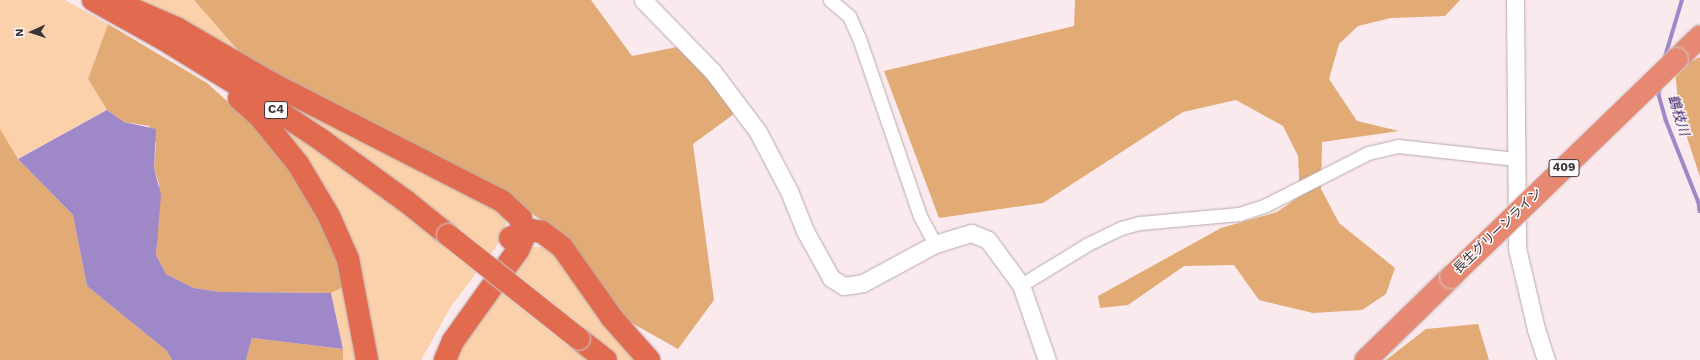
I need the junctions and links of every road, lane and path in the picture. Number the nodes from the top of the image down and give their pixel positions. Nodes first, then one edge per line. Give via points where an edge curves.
1 (93, 0) edge
2 (112, 0) edge
3 (643, 0) edge
4 (830, 0) edge
5 (1515, 0) edge
6 (1700, 37) edge
7 (163, 38) junction
8 (1515, 159) junction
9 (522, 233) junction
10 (936, 244) junction
11 (1021, 285) junction
12 (367, 360) edge
13 (431, 360) edge
14 (445, 360) edge
15 (606, 360) edge
16 (649, 360) edge
17 (1047, 360) edge
18 (1366, 360) edge
19 (1546, 360) edge

1 - 7 highway, C4
2 - 9 highway via 178,29 273,84 502,200 521,219
3 - 10 street via 713,72 758,132 789,191 805,231 831,278 844,286 863,283
4 - 10 street via 849,16 859,38 920,216
5 - 8 street
6 - 18 highway, 長生グリーンライン / 409, bridge
7 - 12 highway via 218,80 260,117 298,164 329,216 348,259
7 - 15 highway, C4, bridge via 320,139 408,202
8 - 11 street via 1398,146 1368,153 1266,204 1239,214 1121,228 1088,244
8 - 19 street via 1517,248 1534,322
9 - 13 highway via 512,236 497,254 440,339
9 - 14 highway via 523,239 518,250 453,341
9 - 16 highway via 530,230 542,232 562,247 612,318
10 - 11 street via 971,233 988,240
11 - 17 street

